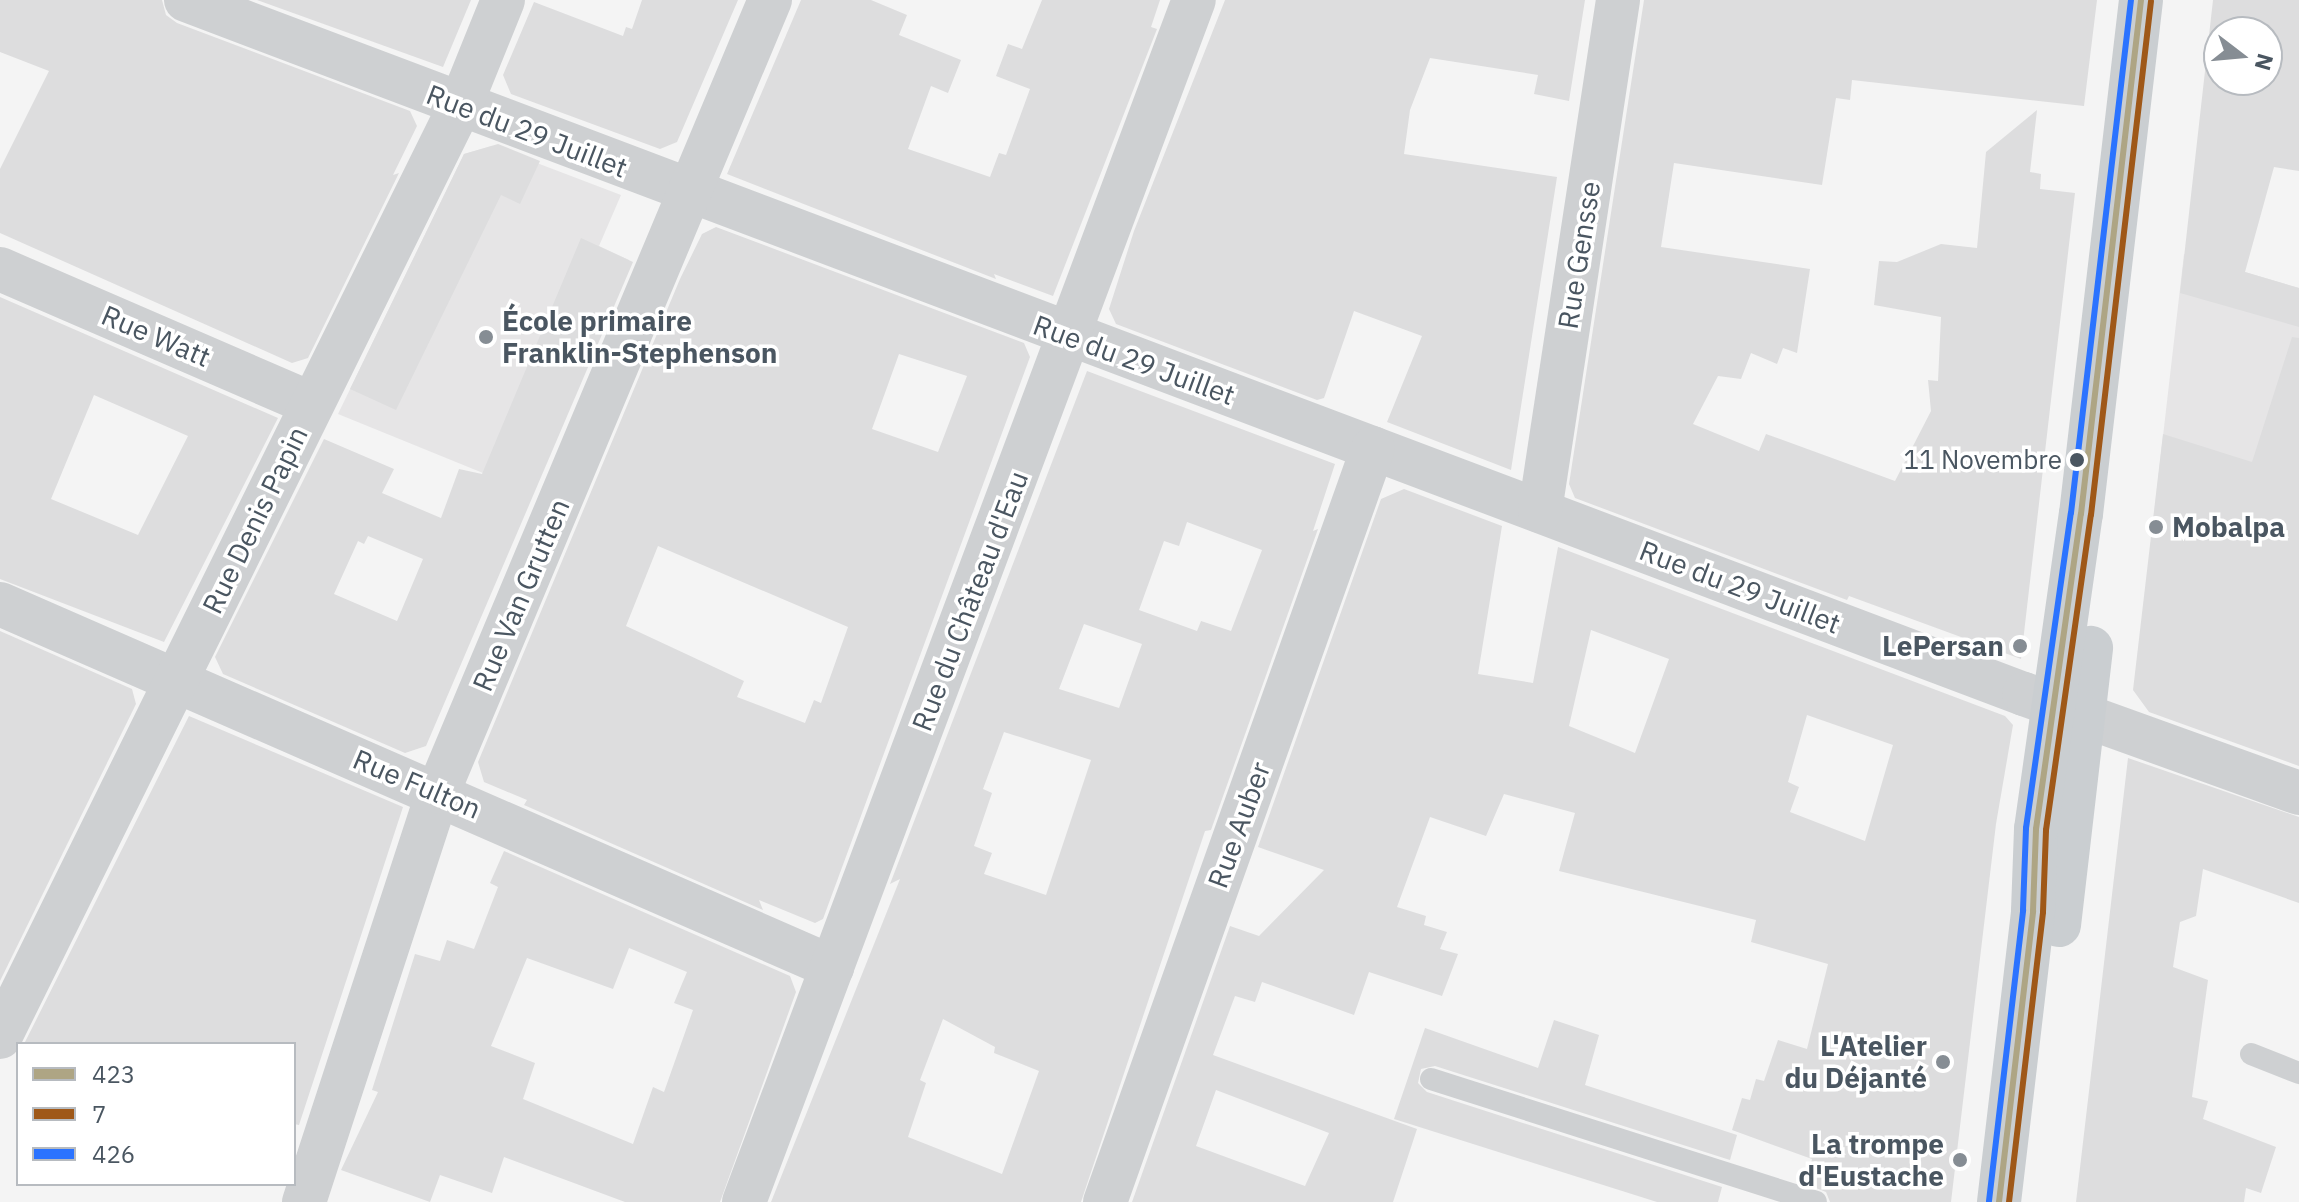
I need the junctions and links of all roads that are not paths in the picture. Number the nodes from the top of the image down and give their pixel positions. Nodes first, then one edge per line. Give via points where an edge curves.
1 (186, 0) edge
2 (503, 0) edge
3 (770, 0) edge
4 (1194, 0) edge
5 (1618, 0) edge
6 (2141, 0) edge
7 (2167, 0) edge
8 (461, 104) junction
9 (689, 193) junction
10 (0, 269) edge
11 (1069, 336) junction
12 (312, 404) junction
13 (1373, 448) junction
14 (1540, 511) junction
15 (0, 604) edge
16 (176, 680) junction
17 (2068, 709) junction
18 (438, 792) junction
19 (2299, 793) edge
20 (832, 967) junction
21 (0, 1037) edge
22 (2251, 1054) dead end
23 (2299, 1073) edge
24 (1431, 1079) dead end
25 (304, 1202) edge
26 (744, 1202) edge
27 (1105, 1202) edge
28 (1816, 1202) edge
29 (1999, 1202) edge
30 (2027, 1202) edge

1 - 8 street, Rue du 29 Juillet
2 - 8 street, Rue Denis Papin
3 - 9 street, Rue Van Grutten
4 - 11 street, Rue du Château d'Eau
5 - 14 street, Rue Gensse
6 - 17 main road
7 - 17 main road
8 - 9 street, Rue du 29 Juillet
8 - 12 street, Rue Denis Papin
9 - 11 street, Rue du 29 Juillet
9 - 18 street, Rue Van Grutten
10 - 12 street, Rue Watt
11 - 13 street, Rue du 29 Juillet
11 - 20 street, Rue du Château d'Eau
12 - 16 street, Rue Denis Papin
13 - 14 street, Rue du 29 Juillet
13 - 27 street, Rue Auber
14 - 17 street, Rue du 29 Juillet
15 - 16 street, Rue Fulton
16 - 18 street, Rue Fulton
16 - 21 street, Rue Denis Papin
17 - 19 street, Rue du 29 Juillet
17 - 29 main road
17 - 30 main road
18 - 20 street, Rue Fulton
18 - 25 street, Rue Van Grutten
20 - 26 street, Rue du Château d'Eau
22 - 23 lane
24 - 28 lane

